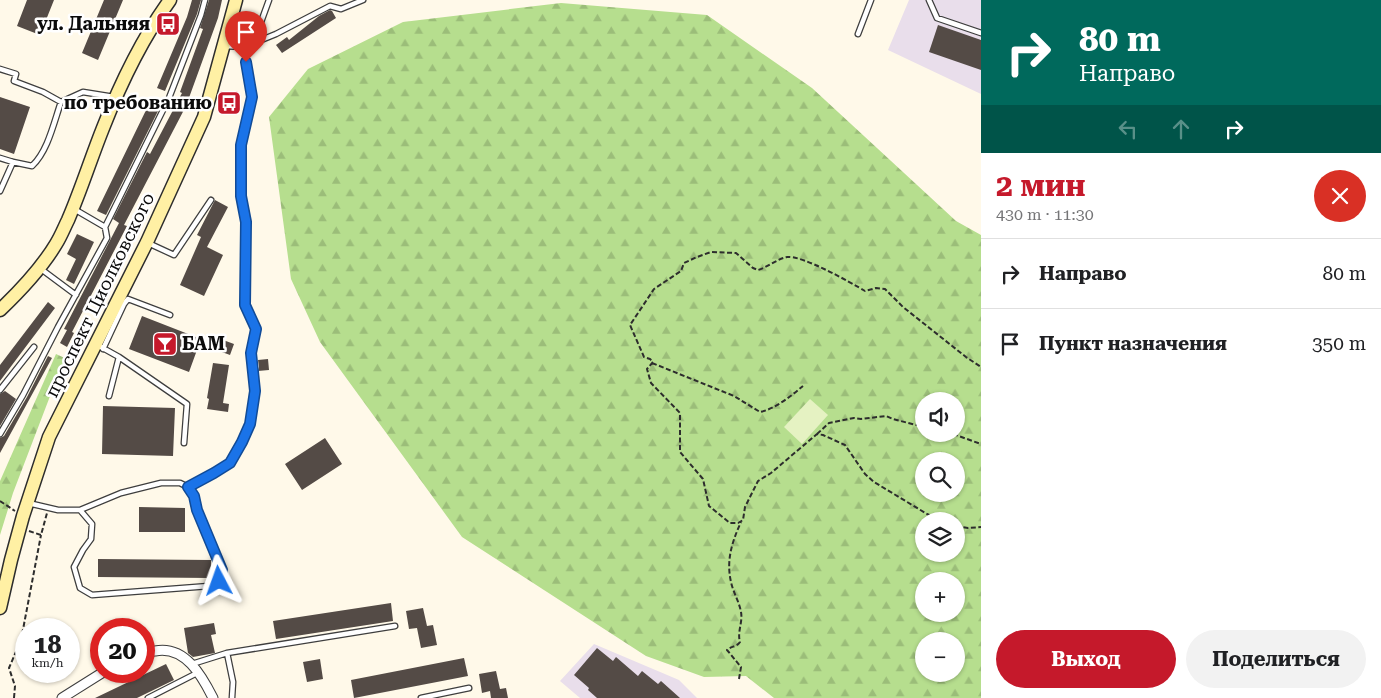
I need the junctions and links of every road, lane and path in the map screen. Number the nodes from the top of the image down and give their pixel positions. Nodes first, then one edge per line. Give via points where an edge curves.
1 (170, 0) edge
2 (205, 0) edge
3 (236, 0) edge
4 (269, 0) edge
5 (327, 0) edge
6 (363, 0) edge
7 (871, 0) edge
8 (929, 0) edge
9 (330, 6) junction
10 (981, 33) edge
11 (858, 34) dead end
12 (252, 44) junction
13 (225, 46) junction
14 (244, 47) junction
15 (0, 69) edge
16 (116, 98) junction
17 (61, 102) junction
18 (0, 158) edge
19 (13, 162) junction
20 (0, 191) edge
21 (212, 200) dead end
22 (72, 209) junction
23 (105, 227) junction
24 (147, 242) junction
25 (40, 268) junction
26 (76, 295) junction
27 (2, 306) edge
28 (170, 315) dead end
29 (34, 347) dead end
30 (99, 347) junction
31 (119, 357) junction
32 (652, 363) junction
33 (981, 366) edge
34 (803, 386) dead end
35 (0, 390) edge
36 (109, 396) dead end
37 (915, 425) edge
38 (0, 434) edge
39 (817, 434) junction
40 (965, 438) edge
41 (184, 443) dead end
42 (981, 444) edge
43 (188, 487) junction
44 (0, 501) edge
45 (27, 503) junction
46 (80, 510) junction
47 (924, 512) edge
48 (23, 516) junction
49 (741, 522) junction
50 (981, 527) edge
51 (965, 528) edge
52 (41, 535) dead end
53 (0, 608) edge
54 (395, 626) dead end
55 (155, 650) edge
56 (226, 654) junction
57 (192, 664) junction
58 (199, 672) junction
59 (739, 679) dead end
60 (90, 680) edge
61 (469, 688) dead end
62 (14, 698) edge
63 (62, 698) edge
64 (148, 698) edge
65 (213, 698) edge
66 (232, 698) edge
67 (420, 698) edge

1 - 16 main road via 131,62
2 - 23 lane via 169,98
3 - 13 main road, проспект Циолковского
4 - 12 lane
5 - 9 lane
6 - 9 lane via 341,9
7 - 11 lane
8 - 10 lane via 937,18
9 - 12 lane
12 - 14 lane
13 - 14 lane
13 - 24 main road, проспект Циолковского via 204,118
14 - 43 lane via 252,97 241,145 241,196 246,222 245,305 256,329 251,353 255,391 250,424 230,463
15 - 17 lane via 16,74 14,81
16 - 17 lane via 83,92
16 - 22 main road
17 - 19 lane via 39,160 32,166
18 - 19 lane
19 - 20 lane
21 - 24 lane via 174,255
22 - 23 lane
22 - 25 main road via 57,242
23 - 26 lane via 106,238
24 - 30 main road, проспект Циолковского
25 - 26 lane
25 - 27 main road
26 - 38 lane
28 - 30 lane via 128,299
29 - 35 lane
30 - 31 lane
30 - 45 main road, проспект Циолковского via 49,437
31 - 36 lane
31 - 41 lane via 187,404
32 - 33 path via 650,358 644,357 630,325 654,289 680,270 684,263 711,252 724,252 736,253 758,270 785,258 801,258 865,291 884,290
32 - 34 path via 734,396 760,412 769,410
32 - 49 path via 647,369 651,383 680,413 680,452 703,479 709,506 730,523
37 - 39 path via 886,416 854,418 828,423
39 - 47 path via 845,444 874,482
39 - 49 path via 758,481
40 - 42 path
43 - 46 lane via 180,483 160,483 120,493
43 - 46 lane via 222,570 219,581 209,586 92,595 80,588 74,567 91,539 92,524
44 - 48 path
45 - 46 lane via 58,510
45 - 48 main road, проспект Циолковского
48 - 53 main road, проспект Циолковского
49 - 59 path via 729,559 731,582 741,615 740,642 728,650 741,667
50 - 51 path
52 - 62 path via 21,640 9,668 15,686
54 - 56 lane
55 - 57 street via 169,650
56 - 57 lane
56 - 66 lane via 233,682
57 - 58 street
58 - 64 lane
58 - 65 street
60 - 63 street
61 - 67 lane

